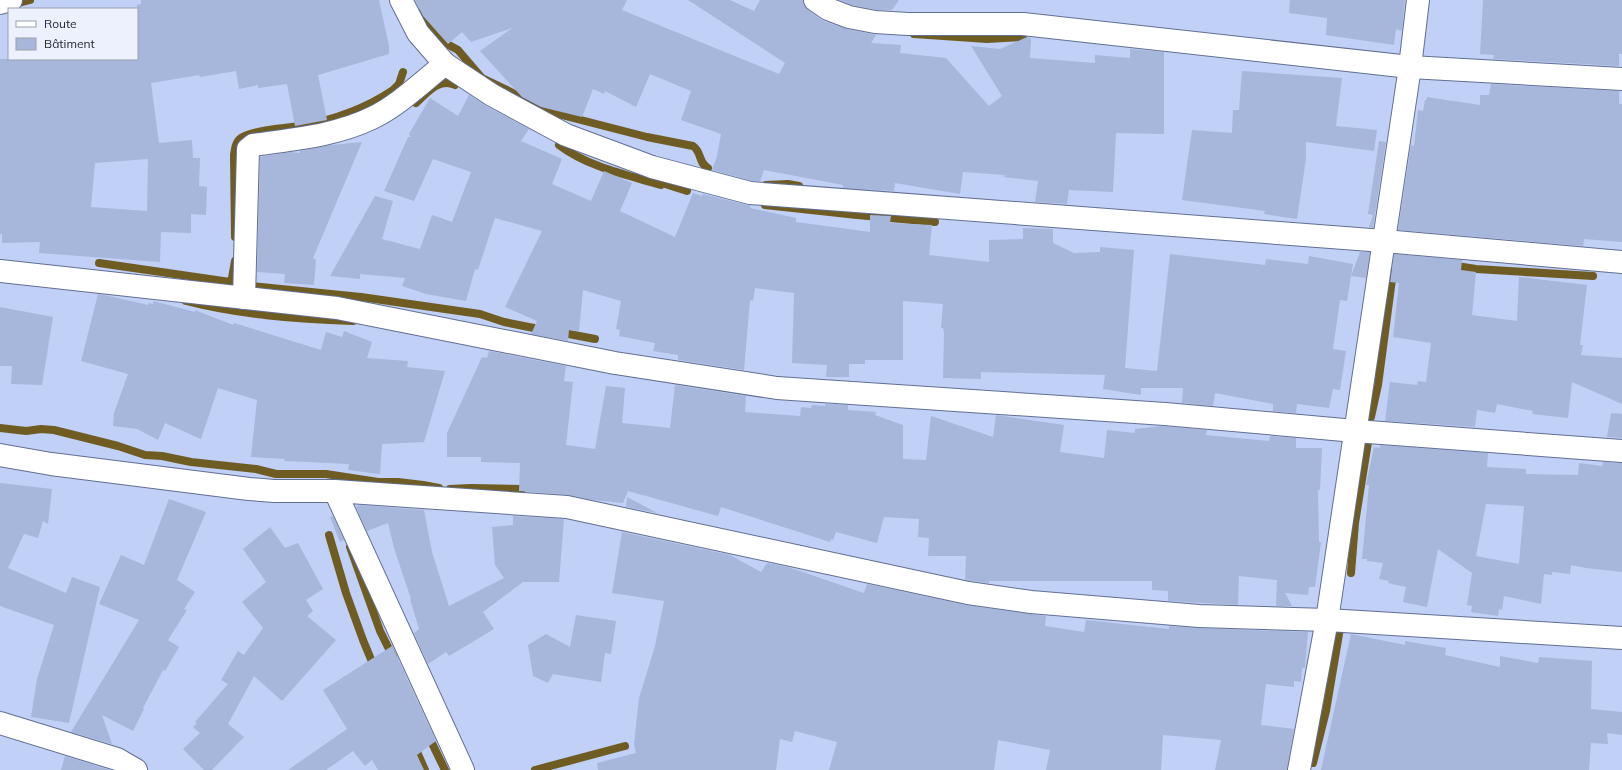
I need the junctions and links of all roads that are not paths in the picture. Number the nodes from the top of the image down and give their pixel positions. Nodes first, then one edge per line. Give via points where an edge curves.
1 (11, 0) edge
2 (401, 0) edge
3 (815, 0) edge
4 (1418, 0) edge
5 (0, 3) edge
6 (445, 64) junction
7 (1410, 67) junction
8 (1622, 79) edge
9 (1384, 241) junction
10 (1622, 262) edge
11 (0, 271) edge
12 (244, 298) junction
13 (1355, 431) junction
14 (1622, 450) edge
15 (0, 455) edge
16 (334, 491) junction
17 (1327, 620) junction
18 (1622, 638) edge
19 (0, 723) edge
20 (136, 770) edge
21 (463, 770) edge
22 (1299, 770) edge

1 - 5 street
2 - 6 street via 418,33
3 - 7 street via 849,18 875,22 1030,25
4 - 7 street
6 - 9 street via 492,95 566,135 652,167 750,193
6 - 12 street via 394,105 372,118 324,134 250,146
7 - 8 street
7 - 9 street
9 - 10 street
9 - 13 street
11 - 12 street
12 - 13 street via 337,308 615,364 777,388 1165,414
13 - 14 street
13 - 17 street
15 - 16 street via 51,464 249,489
16 - 17 street via 567,507 968,593 1031,602 1199,616
16 - 21 street
17 - 18 street
17 - 22 street
19 - 20 street via 117,758

